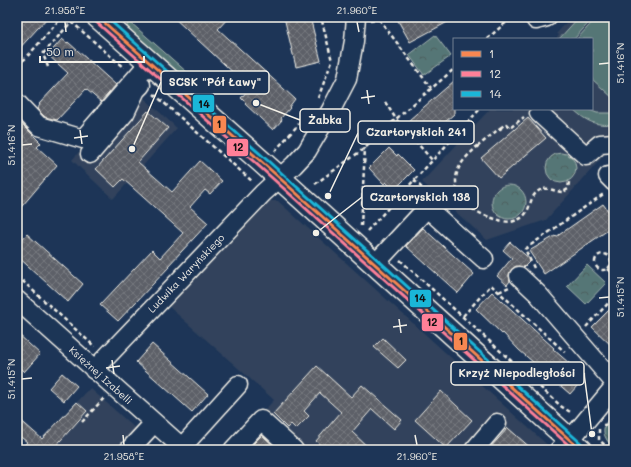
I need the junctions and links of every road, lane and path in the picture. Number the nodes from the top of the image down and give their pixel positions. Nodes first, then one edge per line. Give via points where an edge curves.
1 (62, 17) edge
2 (98, 17) edge
3 (320, 17) edge
4 (356, 17) edge
5 (382, 17) edge
6 (516, 17) edge
7 (534, 17) edge
8 (546, 17) edge
9 (71, 22) dead end
10 (489, 38) edge
11 (17, 65) edge
12 (153, 65) junction
13 (48, 67) dead end
14 (453, 69) edge
15 (431, 88) junction
16 (318, 98) dead end
17 (385, 102) dead end
18 (17, 103) edge
19 (315, 106) dead end
20 (479, 110) edge
21 (532, 115) joint
22 (396, 119) junction
23 (461, 130) junction
24 (614, 143) edge
25 (477, 147) junction
26 (365, 148) junction
27 (90, 154) dead end
28 (432, 160) junction
29 (264, 174) junction
30 (310, 181) dead end
31 (569, 182) dead end
32 (610, 183) edge
33 (314, 184) junction
34 (320, 189) dead end
35 (355, 221) dead end
36 (361, 226) junction
37 (367, 231) junction
38 (382, 257) junction
39 (484, 259) dead end
40 (608, 269) junction
41 (527, 272) joint
42 (614, 274) edge
43 (17, 276) edge
44 (614, 297) edge
45 (17, 300) edge
46 (463, 316) junction
47 (576, 338) junction
48 (570, 356) dead end
49 (100, 363) junction
50 (614, 382) edge
51 (238, 385) dead end
52 (614, 387) edge
53 (105, 396) dead end
54 (575, 410) dead end
55 (604, 420) dead end
56 (82, 422) dead end
57 (154, 423) junction
58 (497, 423) dead end
59 (614, 424) edge
60 (599, 425) junction
61 (570, 447) edge
62 (183, 449) edge
63 (130, 450) edge
64 (233, 450) edge
65 (294, 450) edge
66 (474, 450) edge
67 (611, 450) edge

1 - 11 path
2 - 12 main road
3 - 16 path via 332,62
4 - 29 street, Ludwika Waryńskiego via 347,78 307,151
5 - 15 path via 379,19
6 - 10 path
7 - 8 street via 536,20
9 - 13 path via 43,54
12 - 18 street via 83,139 39,126
12 - 27 street via 136,90 125,113
12 - 29 main road
14 - 15 path
15 - 22 path
17 - 22 path
19 - 29 path
20 - 23 path
21 - 24 street via 586,156 600,144
21 - 25 path via 510,128 506,124
22 - 26 path
22 - 28 path
23 - 25 path
23 - 28 path
25 - 31 path via 461,164 456,182 459,194 477,213 512,222 523,217 539,190 563,192 568,189
26 - 33 path
26 - 36 path
28 - 37 path
29 - 38 main road
29 - 49 street, Ludwika Waryńskiego via 257,198
30 - 33 path
32 - 41 path via 525,249
33 - 34 path
35 - 36 path
36 - 37 path
37 - 38 path
38 - 39 street via 427,208
38 - 46 path
38 - 61 main road
40 - 40 path via 610,257 605,254 598,255 594,260 595,266 599,270
40 - 42 path
41 - 47 street via 538,294
43 - 49 path
44 - 47 path
45 - 49 street, Księżnej Izabelli
46 - 48 path via 491,285
46 - 54 path via 562,407 571,413
47 - 50 street
49 - 57 street, Księżnej Izabelli
51 - 62 street
52 - 61 street
53 - 56 path
55 - 60 path
57 - 62 street, Księżnej Izabelli
57 - 63 street
58 - 66 street
59 - 60 path
60 - 67 path via 599,440
64 - 65 street via 261,420

